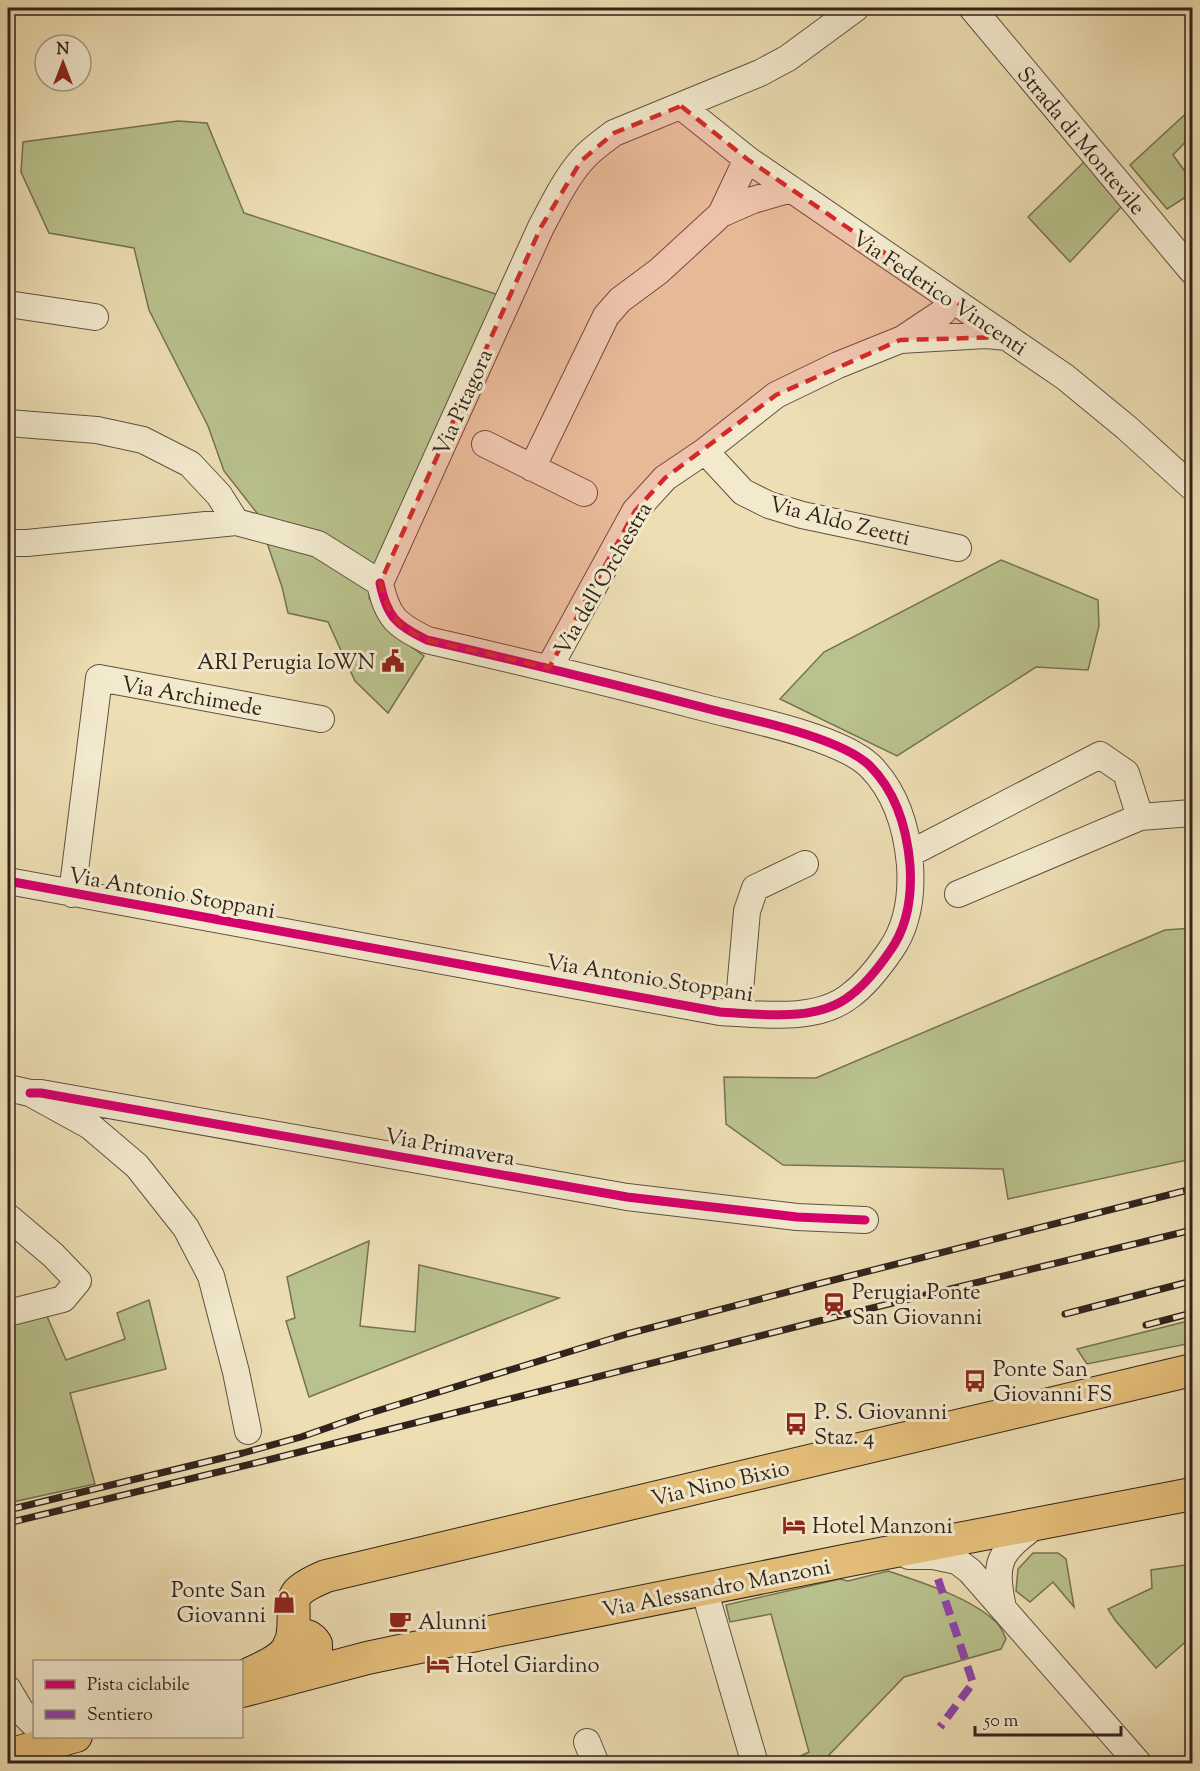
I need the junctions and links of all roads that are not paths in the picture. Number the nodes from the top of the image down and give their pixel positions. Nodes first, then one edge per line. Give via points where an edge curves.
1 (856, 8) edge
2 (972, 8) edge
3 (681, 106) junction
4 (747, 159) junction
5 (791, 189) junction
6 (721, 214) junction
7 (1192, 271) edge
8 (949, 299) junction
9 (8, 304) edge
10 (95, 317) dead end
11 (1008, 338) junction
12 (900, 340) junction
13 (8, 423) edge
14 (485, 444) dead end
15 (705, 451) junction
16 (532, 468) junction
17 (1192, 487) edge
18 (584, 493) dead end
19 (236, 522) junction
20 (8, 543) edge
21 (958, 548) dead end
22 (380, 583) junction
23 (549, 668) junction
24 (321, 719) dead end
25 (1192, 813) edge
26 (1140, 817) junction
27 (909, 854) junction
28 (805, 864) dead end
29 (8, 881) edge
30 (72, 894) junction
31 (958, 894) dead end
32 (738, 1013) junction
33 (19, 1090) edge
34 (8, 1217) edge
35 (865, 1220) dead end
36 (8, 1313) edge
37 (1192, 1370) edge
38 (248, 1431) dead end
39 (1192, 1494) edge
40 (1037, 1524) junction
41 (849, 1560) junction
42 (704, 1589) junction
43 (1003, 1608) junction
44 (298, 1653) junction
45 (367, 1658) junction
46 (246, 1685) edge
47 (8, 1689) edge
48 (33, 1723) edge
49 (71, 1738) edge
50 (18, 1749) edge
51 (755, 1764) edge
52 (1139, 1764) edge

1 - 3 street, Via Pitagora via 788,58
2 - 7 street, Strada di Montevile
3 - 4 street, Via Federico Vincenti
3 - 22 street, Via Pitagora via 614,133 581,161 560,192
4 - 5 street, Via Federico Vincenti
4 - 6 street
5 - 6 street
5 - 8 street, Via Federico Vincenti
6 - 16 street via 606,316
8 - 11 street, Via Federico Vincenti
8 - 12 street via 943,312
9 - 10 street
11 - 12 street, Via dell'Orchestra
11 - 17 street, Via Federico Vincenti via 1065,377
12 - 15 street, Via dell'Orchestra via 776,395
13 - 19 street via 97,430 143,440 190,464 219,495
14 - 16 street
15 - 21 street, Via Aldo Zeetti via 743,492 769,505
15 - 23 street, Via dell'Orchestra via 665,478 635,511
16 - 18 street
19 - 20 street
19 - 22 street via 318,544
22 - 23 street, Via Antonio Stoppani via 390,613 403,628 427,640
23 - 27 street, Via Antonio Stoppani via 755,720 845,750 869,766 886,787 897,807
24 - 30 street, Via Archimede via 99,678
25 - 26 street
26 - 27 street via 1126,773 1100,755
26 - 31 street
27 - 32 street, Via Antonio Stoppani via 908,914 896,944 851,996 815,1012
28 - 32 street via 755,888 747,911
29 - 30 street, Via Antonio Stoppani
30 - 32 street, Via Antonio Stoppani
33 - 35 street, Via Primavera via 627,1197
33 - 38 street via 90,1126 137,1166 186,1228 211,1276
34 - 36 street via 78,1281 63,1299
37 - 44 main road, Via Nino Bixio via 326,1576 299,1589 295,1597
39 - 40 main road, Via Alessandro Manzoni
40 - 41 main road, Via Alessandro Manzoni
40 - 43 street via 1017,1539 1001,1560 998,1584
41 - 42 main road, Via Alessandro Manzoni
41 - 43 street via 933,1556 957,1561
42 - 45 main road, Via Alessandro Manzoni
42 - 51 street
43 - 52 street
44 - 45 main road
44 - 46 main road, Via Alessandro Manzoni via 268,1664
45 - 46 main road, Via Alessandro Manzoni
47 - 48 street
49 - 50 main road

